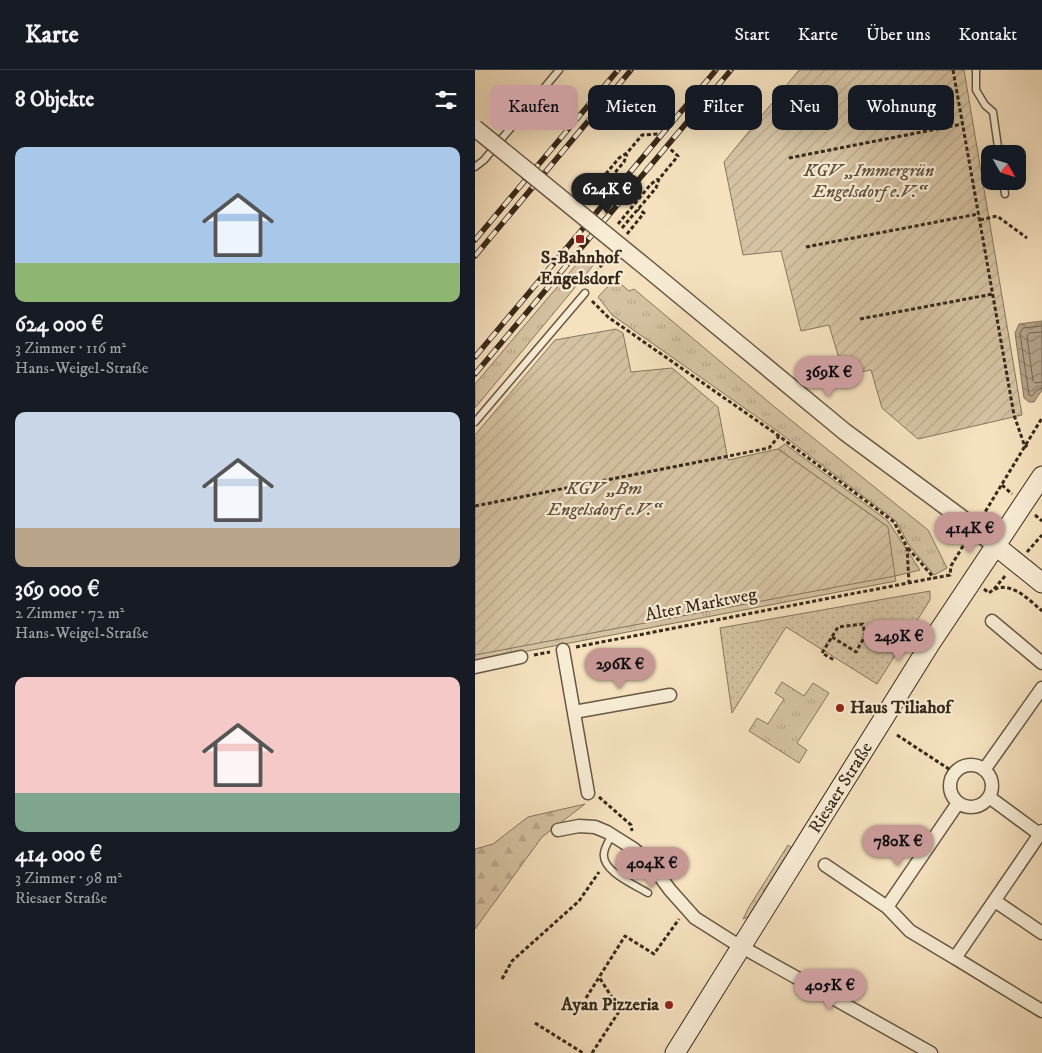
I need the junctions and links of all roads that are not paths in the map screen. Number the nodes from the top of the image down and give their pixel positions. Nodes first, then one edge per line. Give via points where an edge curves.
1 (559, 70) edge
2 (976, 70) edge
3 (475, 128) edge
4 (998, 145) edge
5 (475, 167) edge
6 (1004, 190) edge
7 (1005, 194) dead end
8 (585, 294) road end
9 (475, 422) edge
10 (1042, 476) edge
11 (996, 546) junction
12 (1042, 583) edge
13 (992, 621) dead end
14 (563, 650) road end
15 (521, 657) road end
16 (1042, 663) edge
17 (475, 666) edge
18 (1042, 688) edge
19 (670, 695) dead end
20 (574, 712) junction
21 (984, 770) junction
22 (588, 793) road end
23 (989, 797) junction
24 (958, 803) junction
25 (558, 830) dead end
26 (1041, 834) edge
27 (612, 835) junction
28 (825, 864) dead end
29 (648, 893) dead end
30 (995, 900) junction
31 (887, 907) junction
32 (1042, 933) edge
33 (743, 946) junction
34 (955, 958) junction
35 (1042, 1010) edge
36 (675, 1053) edge
37 (931, 1053) edge

1 - 5 lane
2 - 4 lane via 976,90 993,112
3 - 11 street, bridge via 845,432
6 - 7 lane
8 - 9 lane
10 - 11 main road, Riesaer Straße
11 - 12 main road
11 - 33 main road, Riesaer Straße via 931,644
13 - 16 street
14 - 20 street
15 - 17 street
18 - 21 street
19 - 20 street
20 - 22 street
21 - 23 street via 991,782
21 - 24 street via 969,766 955,773 950,789
23 - 24 street via 975,807
23 - 26 street
24 - 31 street
25 - 27 street via 595,827
26 - 30 street
27 - 29 lane via 603,855 605,863
27 - 33 street via 653,867 695,918
28 - 31 street
30 - 32 street
30 - 34 street
31 - 34 street via 910,931
33 - 36 main road, Riesaer Straße
33 - 37 street
34 - 35 street

